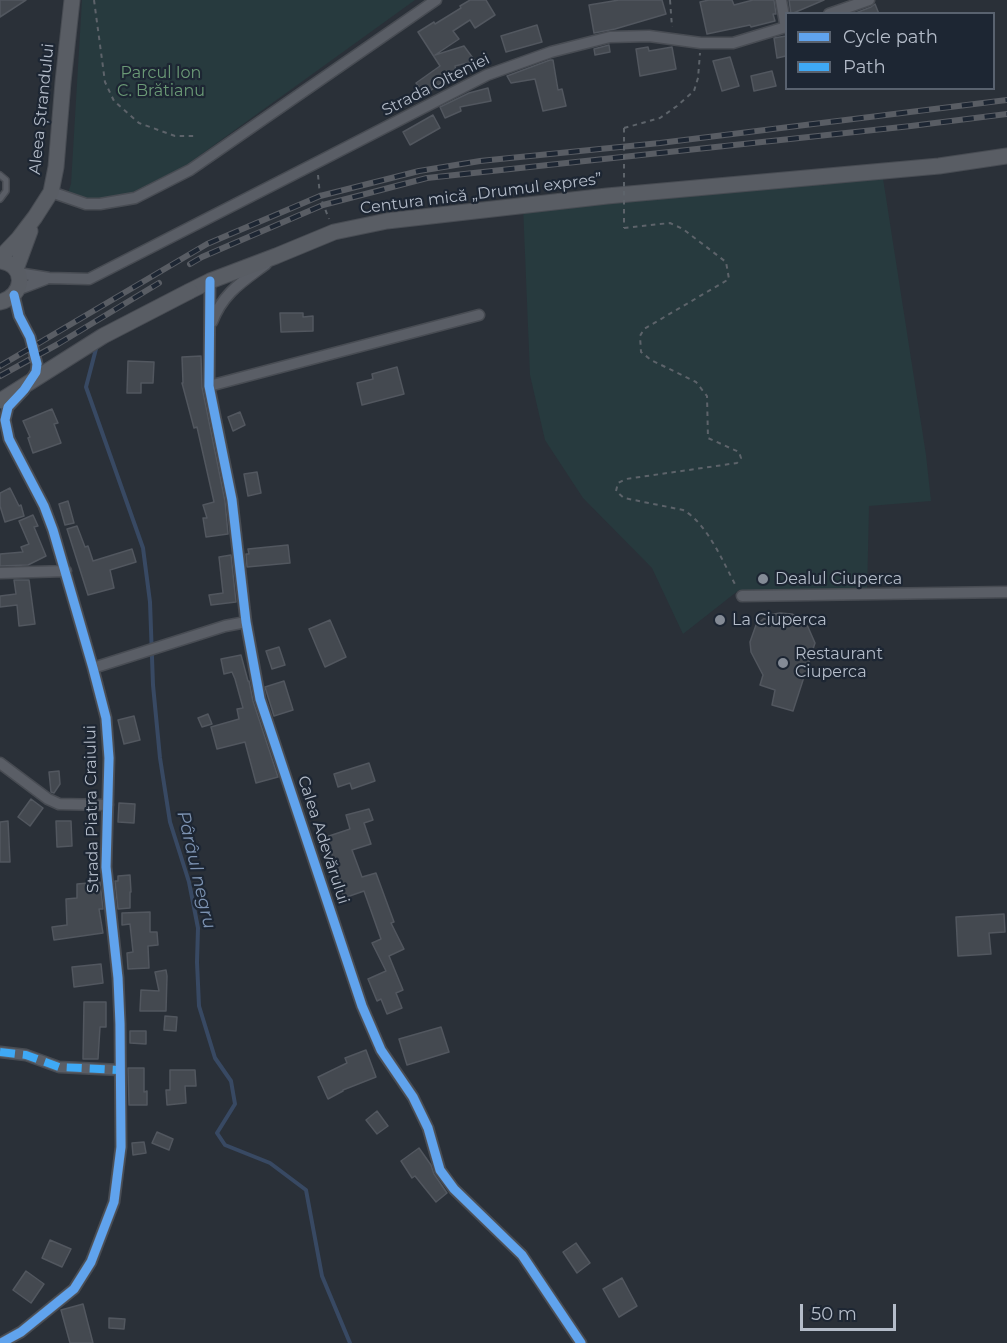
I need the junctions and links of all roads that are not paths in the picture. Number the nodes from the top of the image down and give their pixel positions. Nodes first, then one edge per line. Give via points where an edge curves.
1 (72, 0) edge
2 (436, 0) edge
3 (781, 0) edge
4 (869, 0) edge
5 (835, 12) edge
6 (785, 22) edge
7 (785, 28) edge
8 (1007, 156) edge
9 (0, 175) edge
10 (51, 192) junction
11 (0, 199) edge
12 (35, 217) junction
13 (276, 256) junction
14 (0, 259) edge
15 (17, 271) junction
16 (49, 278) junction
17 (210, 281) junction
18 (8, 297) edge
19 (478, 315) dead end
20 (210, 327) junction
21 (209, 386) junction
22 (0, 401) edge
23 (66, 571) junction
24 (0, 573) edge
25 (1007, 592) edge
26 (742, 596) road end
27 (246, 622) junction
28 (93, 668) junction
29 (0, 763) edge
30 (108, 806) junction
31 (0, 1052) edge
32 (120, 1070) junction
33 (6, 1342) edge
34 (581, 1343) edge

1 - 10 main road, Aleea Ștrandului
2 - 10 street via 169,182 135,198 100,204 86,204
3 - 6 street
4 - 5 street
7 - 16 street, Strada Olteniei via 733,43 610,37 551,52 487,75 89,279
8 - 13 main road, Centura mică „Drumul expres” via 387,220 334,232
9 - 11 lane via 6,180 6,190
10 - 12 main road, Aleea Ștrandului
12 - 14 main road, Aleea Ștrandului
12 - 15 main road, Aleea Ștrandului
13 - 17 main road, Centura mică „Drumul expres”
13 - 20 street via 232,290 217,308
14 - 15 main road
15 - 16 street
15 - 18 main road via 19,284
16 - 18 street
17 - 20 street, Calea Adevărului
17 - 22 main road, Centura mică „Drumul expres”, bridge via 103,336
18 - 23 street, Strada Piatra Craiului via 30,338 38,364 24,390 8,407 5,420 9,439 44,506
19 - 21 street
20 - 21 street, Calea Adevărului
21 - 27 street, Calea Adevărului via 232,500
23 - 24 street
23 - 28 street, Strada Piatra Craiului
25 - 26 street
27 - 28 street
27 - 34 street, Calea Adevărului via 260,699 362,1006 381,1050 413,1097 428,1128 440,1170 454,1189 522,1255
28 - 30 street, Strada Piatra Craiului via 106,718 110,758
29 - 30 street via 59,804
30 - 32 street, Strada Piatra Craiului via 106,867 118,978
31 - 32 street via 26,1055 58,1067
32 - 33 street, Strada Piatra Craiului via 121,1147 114,1202 91,1262 74,1289

